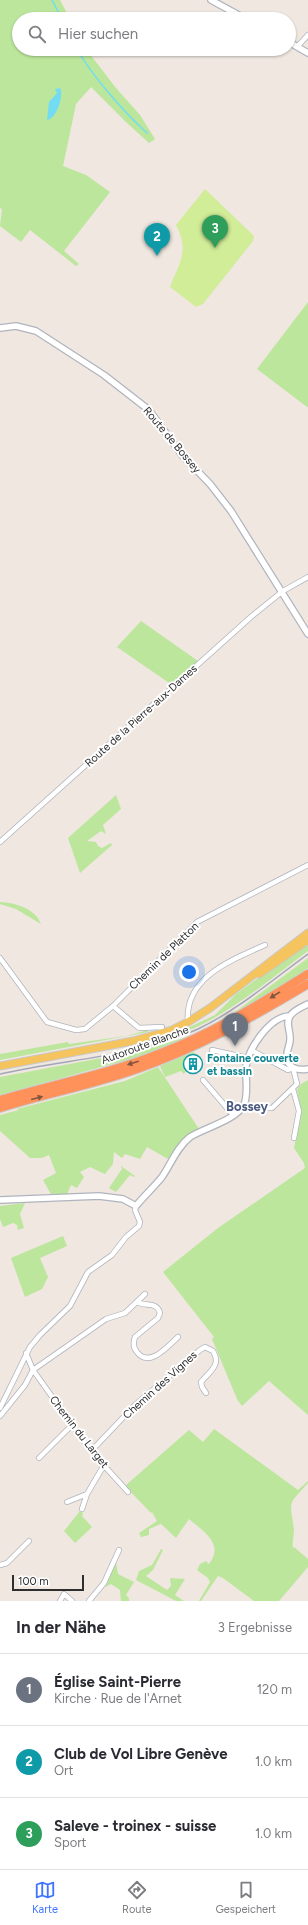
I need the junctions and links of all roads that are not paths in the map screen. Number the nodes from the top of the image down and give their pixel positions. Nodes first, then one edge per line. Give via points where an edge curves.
1 (211, 0) edge
2 (233, 12) edge
3 (308, 36) edge
4 (297, 46) joint
5 (308, 52) edge
6 (0, 328) edge
7 (308, 577) edge
8 (283, 592) junction
9 (308, 634) edge
10 (0, 842) edge
11 (308, 865) edge
12 (308, 933) edge
13 (308, 940) edge
14 (265, 945) dead end
15 (0, 958) edge
16 (308, 974) edge
17 (246, 982) junction
18 (308, 984) edge
19 (308, 1004) edge
20 (113, 1006) junction
21 (288, 1020) junction
22 (188, 1022) junction
23 (162, 1027) dead end
24 (212, 1050) dead end
25 (252, 1050) junction
26 (248, 1058) junction
27 (0, 1066) edge
28 (293, 1068) junction
29 (308, 1070) edge
30 (203, 1080) dead end
31 (293, 1089) junction
32 (0, 1100) edge
33 (0, 1108) edge
34 (242, 1108) junction
35 (233, 1115) junction
36 (294, 1138) dead end
37 (0, 1200) edge
38 (136, 1206) junction
39 (145, 1294) dead end
40 (137, 1302) junction
41 (178, 1337) dead end
42 (26, 1353) junction
43 (32, 1370) junction
44 (206, 1393) dead end
45 (0, 1408) edge
46 (0, 1416) edge
47 (73, 1424) junction
48 (90, 1450) junction
49 (39, 1458) dead end
50 (104, 1465) junction
51 (128, 1492) dead end
52 (87, 1494) junction
53 (67, 1502) dead end
54 (82, 1509) dead end
55 (29, 1541) dead end
56 (119, 1550) dead end
57 (0, 1565) edge
58 (60, 1601) edge
59 (72, 1601) edge
60 (89, 1601) edge

1 - 2 street
3 - 4 street
4 - 5 street
6 - 8 street, Route de Bossey via 21,326 36,331 98,370 149,410 182,455 228,506
7 - 8 street, Route de la Pierre-aux-Dames
8 - 9 street, Route de Bossey
8 - 10 street, Route de la Pierre-aux-Dames via 229,636
11 - 20 street, Chemin de Platton via 197,922
12 - 17 main road
13 - 17 main road
14 - 22 street via 224,964 204,979 190,1005
15 - 20 street, Chemin de Platton via 46,1021 65,1028 82,1030 94,1024
16 -> 32 highway, Autoroute Blanche via 234,1019 175,1048 113,1069
17 - 22 main road
33 -> 18 highway, Autoroute Blanche via 113,1077 176,1055 230,1029
19 - 21 street via 295,1011
20 - 23 street via 139,1028
21 - 25 street via 283,1017 271,1024
21 - 28 street via 290,1040 287,1058
22 - 27 main road via 148,1038
24 - 26 street
25 - 26 street
25 - 28 street via 288,1070
26 - 34 street via 246,1099
28 - 29 street
28 - 31 street via 297,1084
30 - 35 street
31 - 34 street via 272,1108
31 - 36 street via 299,1111
34 - 35 street
35 - 38 street via 185,1142 159,1181
37 - 38 street via 99,1196 123,1199
38 - 42 street via 140,1225 126,1237 112,1255 88,1272 73,1303 40,1335
39 - 40 street
40 - 41 street via 154,1305 160,1312 158,1318 135,1338 134,1347 138,1354 145,1358 154,1357
40 - 43 street via 124,1314 106,1319
42 - 43 street, Chemin du Larget
42 - 45 street
43 - 46 street via 25,1385
43 - 47 street, Chemin du Larget
44 - 48 street, Chemin des Vignes via 201,1384 215,1367 217,1359 212,1350 206,1347 135,1405
47 - 48 street, Chemin du Larget
47 - 49 street
48 - 50 street, Chemin du Larget
50 - 51 street, Chemin du Larget
50 - 52 street
52 - 53 street
52 - 54 street
55 - 57 street via 7,1563
56 - 60 street via 104,1583
58 - 59 street via 64,1594

